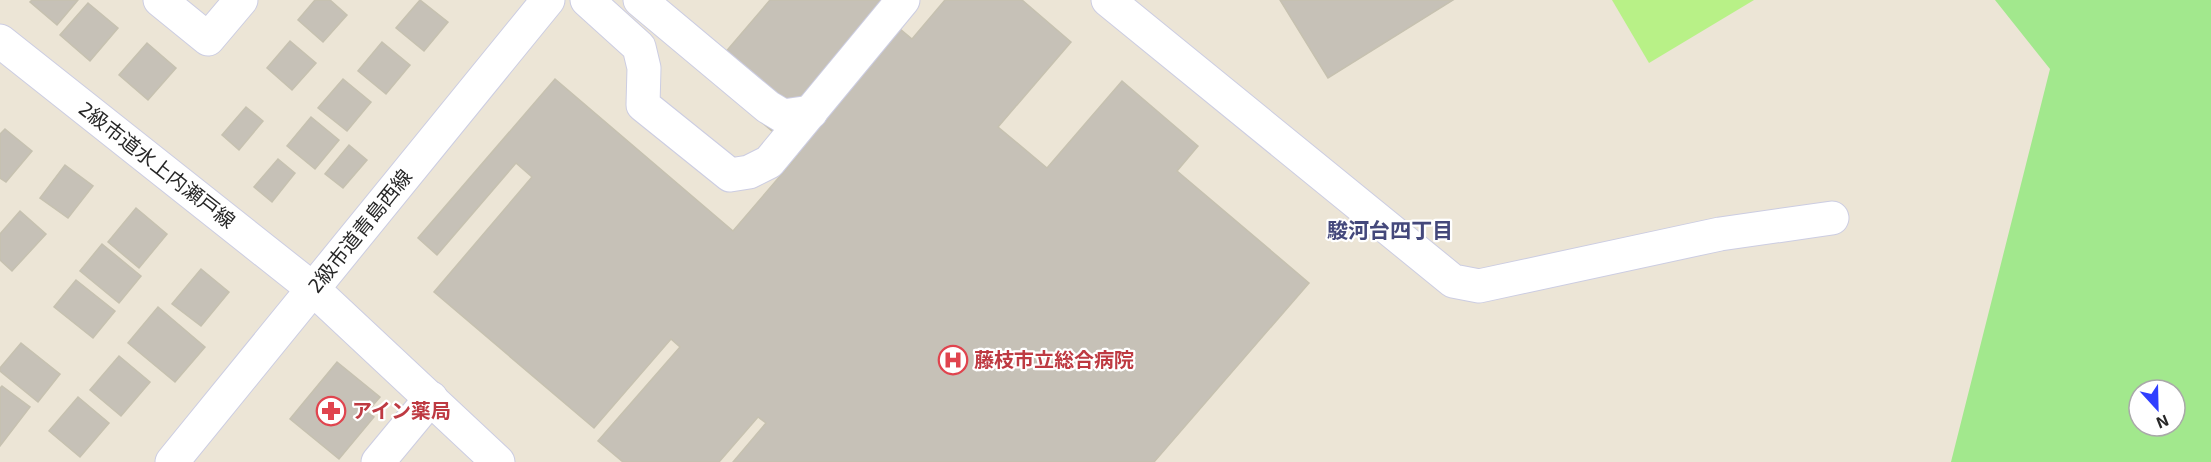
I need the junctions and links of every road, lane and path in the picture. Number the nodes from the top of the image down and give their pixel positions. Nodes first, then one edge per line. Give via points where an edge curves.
1 (160, 0) edge
2 (241, 0) edge
3 (548, 0) edge
4 (587, 0) edge
5 (639, 0) edge
6 (903, 0) edge
7 (1108, 0) edge
8 (0, 41) edge
9 (811, 112) junction
10 (1832, 218) dead end
11 (313, 289) junction
12 (431, 398) junction
13 (172, 462) edge
14 (378, 462) edge
15 (498, 462) edge

1 - 2 street via 208,39
3 - 11 street, 2級市道青島西線
4 - 9 street via 639,47 644,68 643,105 730,175 769,162
5 - 9 street via 768,107 783,116
6 - 9 street
7 - 10 street via 1453,281 1479,285 1720,234
8 - 11 street, 2級市道水上内瀬戸線
11 - 12 street, 2級市道水上内瀬戸線
11 - 13 street, 2級市道青島西線
12 - 14 street
12 - 15 street, 2級市道水上内瀬戸線

